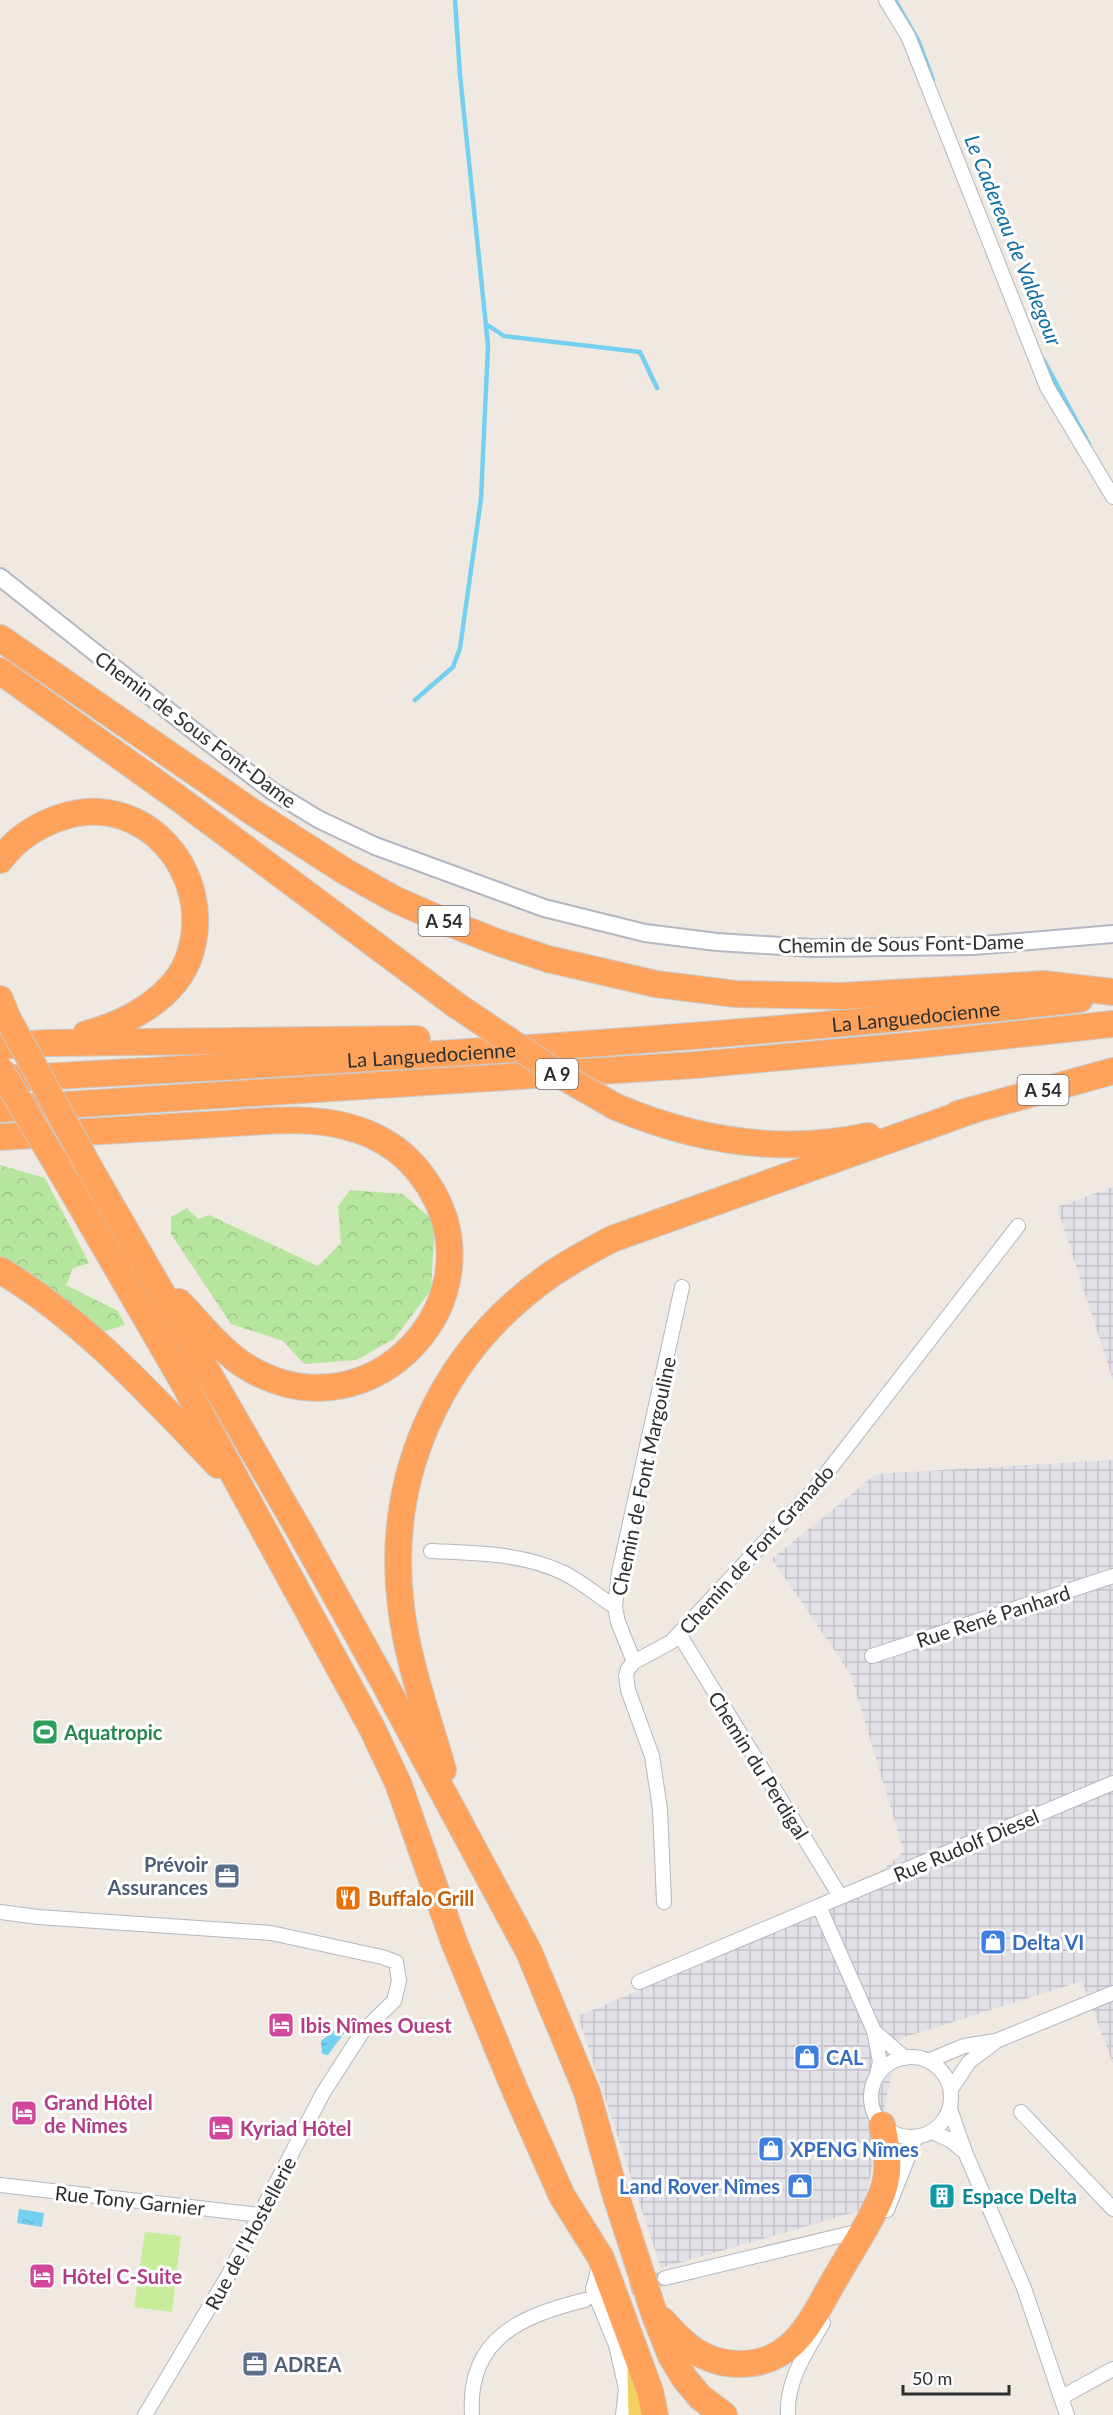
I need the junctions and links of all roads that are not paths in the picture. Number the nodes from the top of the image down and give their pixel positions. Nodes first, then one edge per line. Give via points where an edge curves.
1 (886, 0) edge
2 (1113, 497) edge
3 (0, 577) edge
4 (0, 638) edge
5 (0, 670) edge
6 (0, 860) edge
7 (1113, 934) edge
8 (1113, 993) edge
9 (2, 1008) edge
10 (1113, 1024) edge
11 (48, 1043) junction
12 (590, 1044) junction
13 (0, 1046) edge
14 (0, 1069) edge
15 (1113, 1071) edge
16 (0, 1079) edge
17 (0, 1109) edge
18 (973, 1110) junction
19 (0, 1137) edge
20 (1018, 1226) dead end
21 (148, 1269) junction
22 (0, 1270) edge
23 (682, 1287) dead end
24 (253, 1511) junction
25 (430, 1551) dead end
26 (1113, 1576) edge
27 (615, 1606) junction
28 (679, 1634) junction
29 (872, 1656) dead end
30 (634, 1662) junction
31 (1113, 1783) edge
32 (458, 1821) junction
33 (840, 1896) junction
34 (664, 1902) dead end
35 (819, 1906) junction
36 (0, 1912) edge
37 (639, 1982) dead end
38 (1113, 1993) edge
39 (874, 2031) junction
40 (996, 2042) junction
41 (905, 2058) junction
42 (928, 2061) junction
43 (876, 2078) junction
44 (951, 2089) junction
45 (950, 2109) junction
46 (1021, 2112) dead end
47 (882, 2125) junction
48 (932, 2132) junction
49 (916, 2137) junction
50 (965, 2152) junction
51 (0, 2185) edge
52 (1113, 2210) edge
53 (260, 2215) junction
54 (871, 2228) junction
55 (601, 2258) junction
56 (665, 2278) tunnel mouth
57 (585, 2300) dead end
58 (654, 2313) junction
59 (638, 2362) junction
60 (1113, 2369) edge
61 (1062, 2397) junction
62 (146, 2415) edge
63 (472, 2415) edge
64 (623, 2415) edge
65 (639, 2415) edge
66 (655, 2415) edge
67 (724, 2415) edge
68 (788, 2415) edge
69 (1067, 2415) edge

1 - 2 street via 908,36 1047,387
3 - 7 street, Chemin de Sous Font-Dame via 272,791 318,819 375,846 544,908 645,933 812,948 973,946
4 - 8 highway, A 54 via 346,872 396,900 497,942 656,984 736,994 842,996 1044,984
5 - 18 highway, A 54, bridge via 456,1005 560,1075 616,1107 708,1137 760,1145 852,1139
6 - 11 highway via 11,845 48,822 78,812 105,812 128,817 168,845 189,880 195,902 196,928 190,956 161,997 112,1028
8 - 12 highway, La Languedocienne / A 9 via 905,1017
9 - 21 highway, bridge
10 - 17 highway, La Languedocienne / A 9 via 695,1065
11 - 12 highway via 409,1039
11 - 13 highway
12 - 16 highway, La Languedocienne / A 9
14 - 24 highway, bridge via 182,1380
15 - 18 highway, A 54
18 - 32 highway via 612,1239 568,1263 523,1295 467,1354 441,1394 418,1443 402,1499 397,1545 407,1643
19 - 21 highway via 269,1122 308,1121 350,1127 397,1149 422,1175 442,1210 448,1248 444,1289 420,1340 380,1372 332,1387 289,1384 251,1370 232,1358
20 - 28 street, Chemin de Font Granado via 815,1488
21 - 32 highway via 309,1547
22 - 24 highway via 45,1300 110,1353 224,1472
23 - 27 street, Chemin de Font Margouline
24 - 55 highway via 398,1783 454,1942 497,2047 562,2196
25 - 27 street via 521,1558 564,1573
26 - 29 street, Rue René Panhard
27 - 30 street, Chemin de Font Margouline
28 - 30 street, Chemin de Font Granado
28 - 33 street, Chemin du Perdigal
30 - 34 street via 628,1669 627,1683 653,1767 660,1809
31 - 33 street, Rue Rudolf Diesel
32 - 58 highway via 529,1952 583,2082
33 - 35 street, Rue Rudolf Diesel
35 - 37 street, Rue Rudolf Diesel
35 - 39 street
36 - 53 street, Rue de l'Hostellerie via 271,1933 396,1962 399,1982 394,2001 363,2031 323,2093
38 - 40 street
39 - 41 street
39 - 43 street via 880,2062
40 - 42 street via 964,2046
40 - 44 street via 969,2062
41 - 42 street
41 - 43 street via 894,2061
42 - 44 street via 942,2072
43 - 47 street via 871,2103
44 - 45 street
45 - 48 street
45 - 50 street
46 - 52 street
47 - 49 street via 903,2137
47 - 54 highway via 888,2154 885,2184
48 - 49 street
48 - 50 street
49 - 54 street via 895,2194
50 - 61 street via 1024,2288
51 - 53 street, Rue Tony Garnier
53 - 62 street, Rue de l'Hostellerie
54 - 56 street
54 - 58 highway via 804,2331 774,2356 743,2364 712,2359 685,2343
54 - 68 street via 803,2357 791,2385
55 - 59 highway
55 - 64 street via 593,2289 616,2344 626,2389
57 - 63 street via 553,2308 505,2332 486,2350 471,2393
58 - 67 highway via 685,2379 700,2397
59 - 65 main road
59 - 66 highway
60 - 61 street
61 - 69 street

